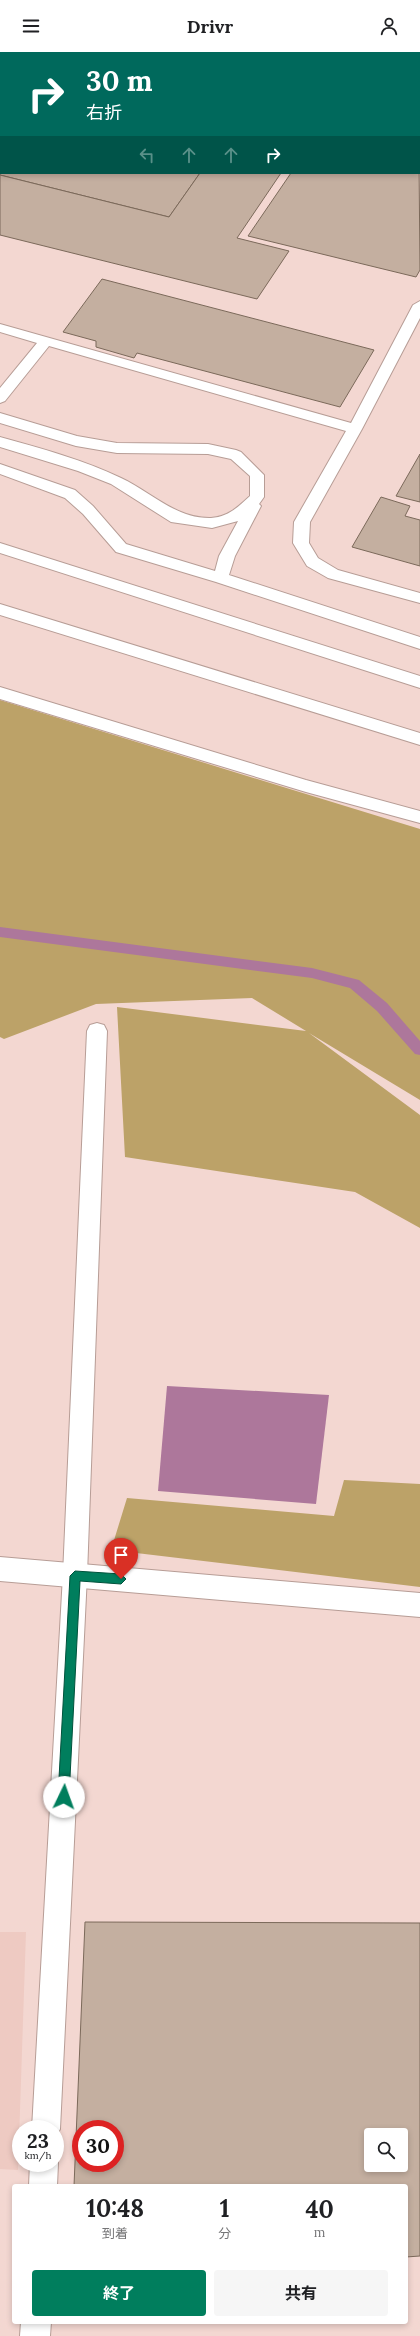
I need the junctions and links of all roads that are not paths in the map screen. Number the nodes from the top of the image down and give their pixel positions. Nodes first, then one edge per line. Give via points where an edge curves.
1 (420, 305) edge
2 (0, 328) edge
3 (46, 341) junction
4 (0, 398) edge
5 (0, 418) edge
6 (355, 429) junction
7 (0, 442) edge
8 (0, 469) edge
9 (257, 497) junction
10 (0, 548) edge
11 (221, 578) junction
12 (420, 598) edge
13 (0, 609) edge
14 (420, 643) edge
15 (420, 682) edge
16 (0, 693) edge
17 (420, 739) edge
18 (420, 817) edge
19 (96, 1031) dead end
20 (0, 1569) edge
21 (75, 1576) junction
22 (420, 1605) edge
23 (46, 2120) edge
24 (44, 2172) edge
25 (43, 2184) edge
26 (36, 2324) edge
27 (35, 2336) edge

1 - 6 lane
2 - 3 lane
3 - 4 lane
3 - 6 lane
5 - 9 lane via 76,442 117,448 208,449 236,455 257,475
6 - 12 lane via 302,522 301,543 312,562 332,574
7 - 9 lane via 116,481 176,518 212,523 238,516
8 - 11 lane via 70,494 88,510 121,548
9 - 11 lane via 227,556
10 - 15 lane
11 - 14 lane
13 - 17 lane
16 - 18 lane via 306,786
19 - 21 street
20 - 21 street
21 - 22 street
21 - 23 street
24 - 25 street
26 - 27 street

